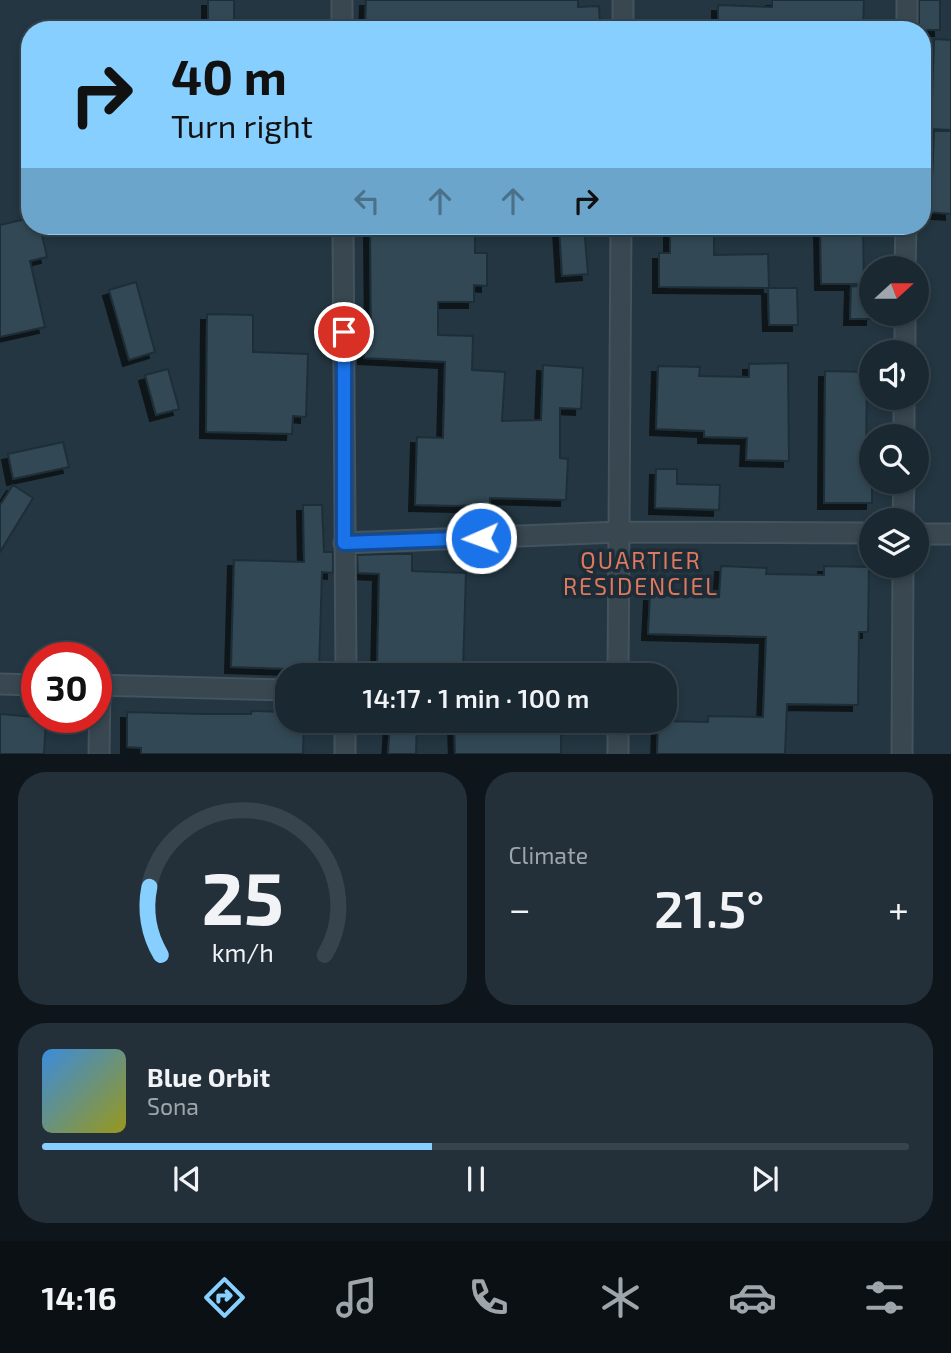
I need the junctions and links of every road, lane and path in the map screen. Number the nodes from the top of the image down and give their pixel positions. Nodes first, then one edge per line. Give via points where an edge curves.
1 (342, 0) edge
2 (623, 0) edge
3 (907, 0) edge
4 (342, 21) edge
5 (623, 21) edge
6 (907, 21) edge
7 (343, 235) edge
8 (621, 235) edge
9 (906, 235) edge
10 (905, 256) edge
11 (618, 532) junction
12 (859, 533) edge
13 (929, 534) edge
14 (951, 534) edge
15 (344, 543) junction
16 (903, 578) edge
17 (346, 663) edge
18 (618, 663) edge
19 (0, 684) edge
20 (21, 685) edge
21 (112, 685) edge
22 (275, 690) edge
23 (99, 733) edge
24 (345, 733) edge
25 (618, 733) edge
26 (99, 754) edge
27 (345, 754) edge
28 (618, 754) edge
29 (902, 754) edge

1 - 4 street
2 - 5 street
3 - 6 street
7 - 15 street
8 - 11 street
9 - 10 street
11 - 12 street
11 - 15 street
11 - 18 street
13 - 14 street
15 - 17 street
16 - 29 street
19 - 20 street
21 - 22 street
23 - 26 street
24 - 27 street
25 - 28 street

